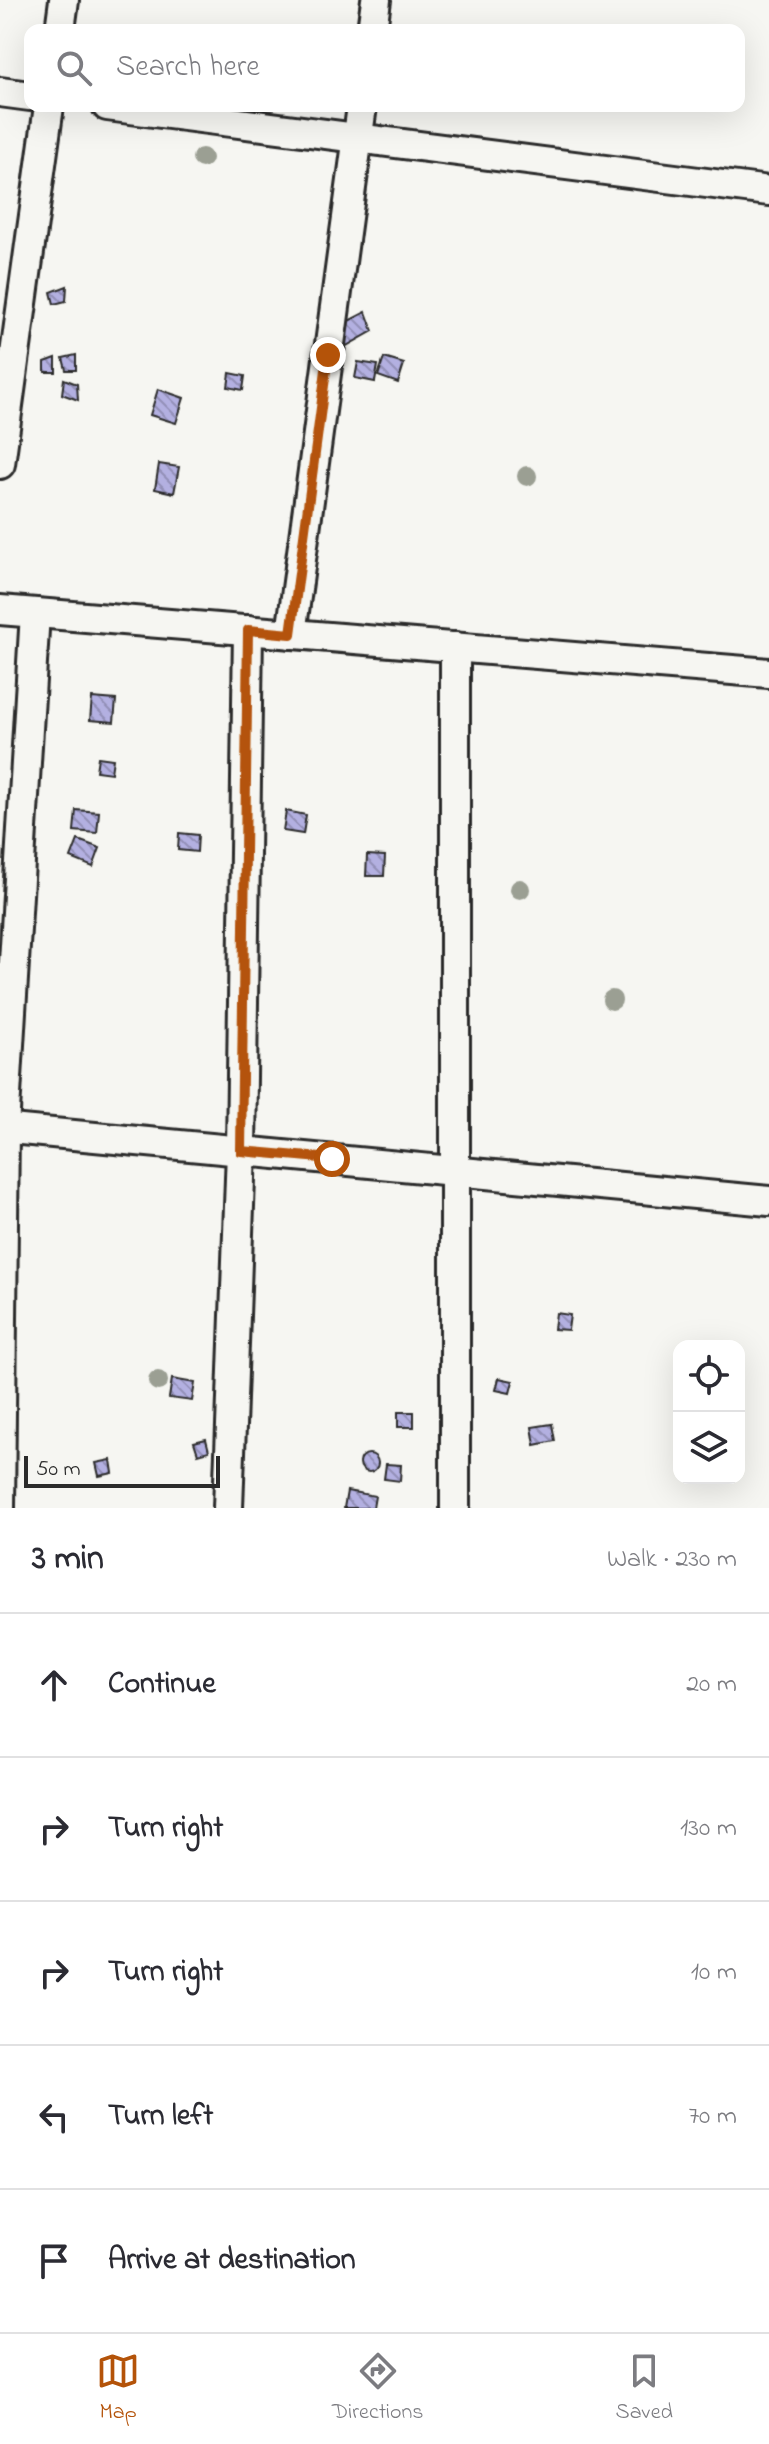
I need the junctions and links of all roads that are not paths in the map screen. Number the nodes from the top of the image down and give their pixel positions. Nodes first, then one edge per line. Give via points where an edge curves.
1 (64, 0) edge
2 (376, 0) edge
3 (61, 24) edge
4 (373, 24) edge
5 (0, 92) edge
6 (24, 95) edge
7 (48, 112) edge
8 (154, 112) edge
9 (361, 112) edge
10 (357, 138) junction
11 (769, 191) edge
12 (0, 464) edge
13 (0, 610) edge
14 (35, 613) junction
15 (248, 630) junction
16 (291, 634) junction
17 (455, 647) junction
18 (769, 673) edge
19 (2, 1128) edge
20 (241, 1151) junction
21 (455, 1171) junction
22 (769, 1201) edge
23 (0, 1508) edge
24 (228, 1508) edge
25 (455, 1508) edge

1 - 3 street
2 - 4 street
5 - 6 street
7 - 12 street
8 - 10 street
9 - 10 street
10 - 11 street
10 - 16 street
13 - 14 street
14 - 15 street
14 - 19 street
15 - 16 street
15 - 20 street
16 - 17 street
17 - 18 street
17 - 21 street
19 - 20 street
19 - 23 street
20 - 21 street
20 - 24 street
21 - 22 street
21 - 25 street

